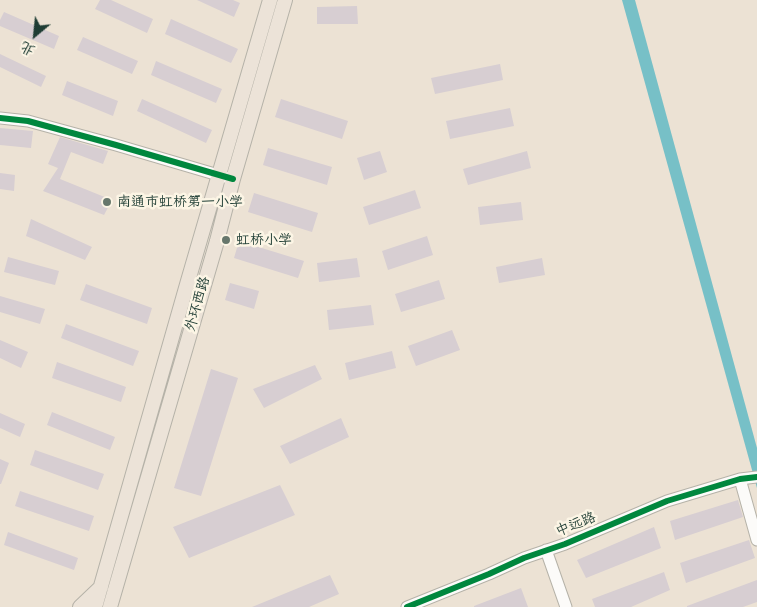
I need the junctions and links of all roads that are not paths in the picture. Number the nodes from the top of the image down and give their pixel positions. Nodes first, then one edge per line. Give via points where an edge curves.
1 (270, 0) edge
2 (285, 0) edge
3 (0, 118) edge
4 (226, 178) junction
5 (749, 478) edge
6 (757, 540) edge
7 (546, 550) junction
8 (101, 587) junction
9 (80, 607) edge
10 (95, 607) edge
11 (110, 607) edge
12 (407, 607) edge
13 (566, 607) edge

1 - 4 main road, 外环西路
2 - 4 main road, 外环西路
3 - 4 street via 28,121
4 - 8 main road, 外环西路 via 185,290
4 - 11 main road, 外环西路 via 217,241
5 - 6 street
5 - 7 street, 中远路 via 666,501
7 - 12 street, 中远路
7 - 13 street
8 - 9 main road
8 - 10 main road, 外环西路

